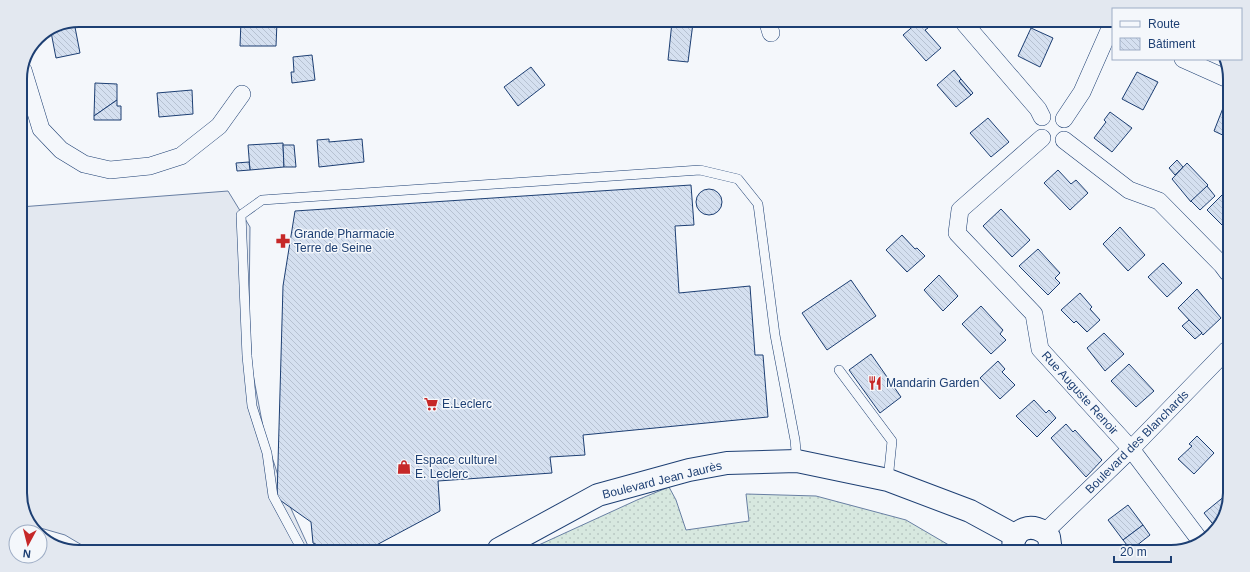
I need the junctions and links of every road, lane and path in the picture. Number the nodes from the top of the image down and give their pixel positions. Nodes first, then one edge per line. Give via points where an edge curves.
1 (968, 27) edge
2 (1111, 27) edge
3 (1186, 60) edge
4 (1223, 77) edge
5 (27, 83) edge
6 (242, 94) dead end
7 (1042, 117) junction
8 (1064, 119) junction
9 (1042, 138) junction
10 (1064, 140) junction
11 (1223, 266) edge
12 (1223, 354) edge
13 (839, 370) dead end
14 (1131, 449) junction
15 (797, 461) junction
16 (888, 480) junction
17 (1198, 537) edge
18 (1048, 542) edge
19 (1015, 544) edge
20 (299, 545) edge
21 (506, 545) edge

1 - 7 street
2 - 8 street via 1082,92
3 - 4 street
5 - 6 street via 41,129 61,150 84,164 110,170 150,166 181,156 219,126
7 - 8 street
7 - 9 street via 1037,128
8 - 10 street via 1067,129
9 - 10 street via 1054,143
9 - 14 street, Rue Auguste Renoir via 960,210 958,233 1034,314 1040,349
10 - 11 street via 1129,190 1159,201
12 - 14 street, Boulevard des Blanchards
13 - 16 lane via 892,441
14 - 17 street, Rue Auguste Renoir
14 - 18 street, Boulevard des Blanchards
15 - 16 main road, Boulevard Jean Jaurès
15 - 20 lane via 775,335 758,204 738,179 700,170 262,200 241,214 247,356 252,406 267,452 273,496
15 - 21 main road, Boulevard Jean Jaurès via 727,463 689,470 598,495
16 - 19 main road, Boulevard Jean Jaurès via 970,511
18 - 19 main road via 1033,527 1021,531

